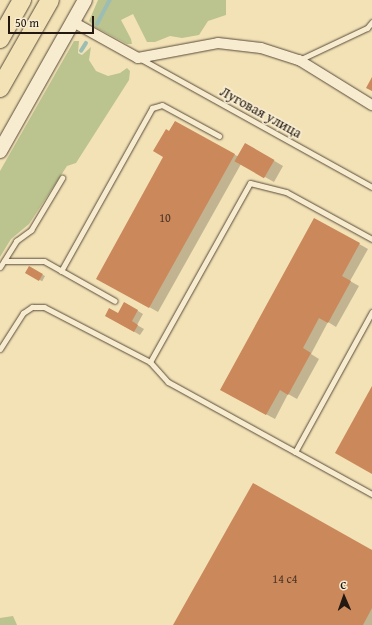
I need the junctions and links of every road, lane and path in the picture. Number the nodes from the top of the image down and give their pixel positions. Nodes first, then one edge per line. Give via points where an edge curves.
1 (22, 0) edge
2 (50, 0) edge
3 (85, 0) edge
4 (73, 22) junction
5 (372, 22) edge
6 (0, 39) edge
7 (138, 58) junction
8 (299, 60) junction
9 (0, 88) edge
10 (372, 105) edge
11 (219, 136) dead end
12 (0, 151) edge
13 (62, 178) dead end
14 (372, 187) edge
15 (372, 239) edge
16 (4, 261) junction
17 (0, 268) edge
18 (61, 271) junction
19 (115, 301) dead end
20 (372, 312) edge
21 (0, 349) edge
22 (150, 362) junction
23 (295, 452) junction
24 (372, 494) edge

1 - 6 highway
2 - 9 highway
3 - 4 main road
4 - 7 street
4 - 12 main road
5 - 8 lane via 366,28
7 - 8 street via 218,43 261,48
7 - 14 lane, Луговая улица
8 - 10 street
11 - 18 lane via 162,105 152,108
13 - 16 lane via 31,230 16,241
15 - 22 lane via 286,192 250,183
16 - 17 lane
16 - 18 lane via 44,261
18 - 19 lane
20 - 23 lane
21 - 22 lane via 23,313 32,307 44,306
22 - 23 lane via 168,382
23 - 24 lane

